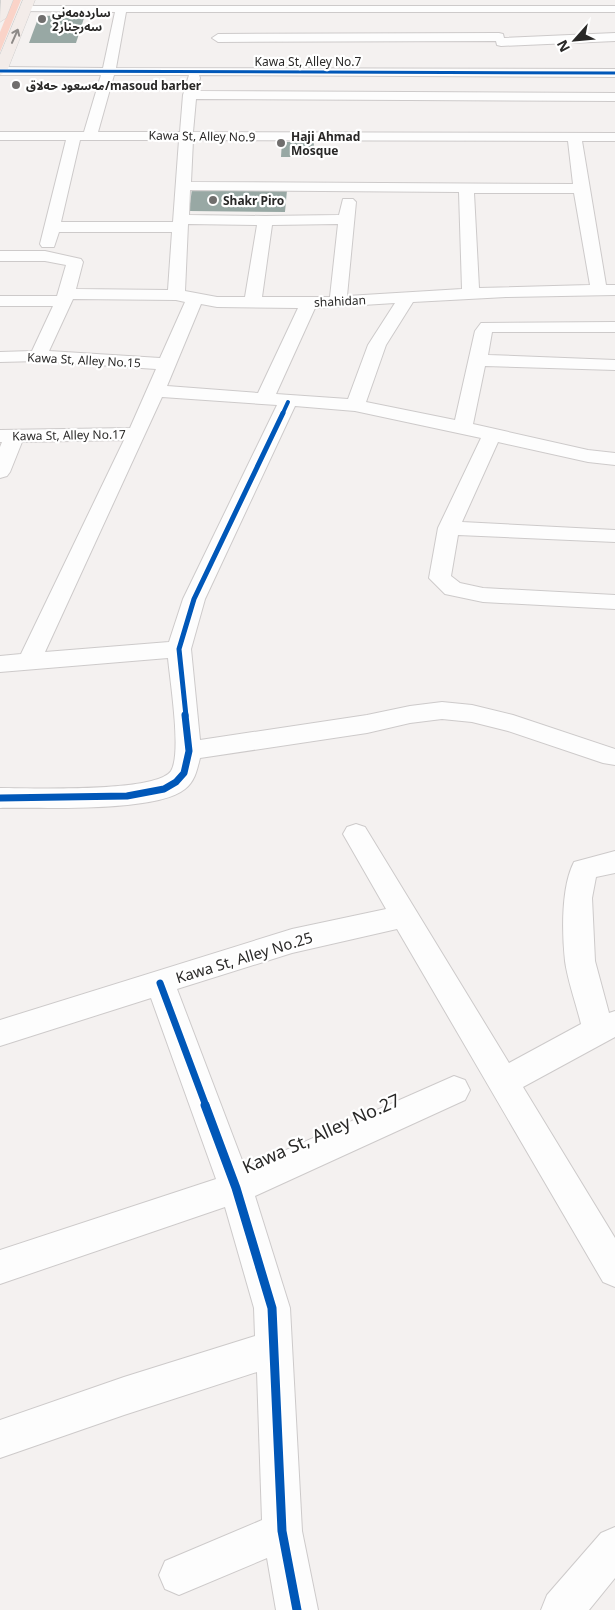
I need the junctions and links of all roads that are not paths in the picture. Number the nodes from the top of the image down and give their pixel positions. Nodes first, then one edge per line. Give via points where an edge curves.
1 (7, 0) edge
2 (28, 4) edge
3 (533, 4) edge
4 (317, 5) edge
5 (408, 5) edge
6 (126, 6) edge
7 (586, 9) junction
8 (615, 9) edge
9 (1, 14) edge
10 (496, 21) edge
11 (216, 23) edge
12 (612, 37) edge
13 (0, 71) edge
14 (109, 71) junction
15 (195, 72) junction
16 (510, 73) junction
17 (566, 73) junction
18 (615, 73) edge
19 (190, 95) junction
20 (567, 96) junction
21 (615, 97) edge
22 (74, 135) junction
23 (90, 135) junction
24 (0, 136) edge
25 (186, 136) junction
26 (574, 137) junction
27 (615, 138) edge
28 (184, 186) junction
29 (349, 187) junction
30 (466, 188) junction
31 (581, 189) junction
32 (346, 219) junction
33 (266, 220) junction
34 (181, 223) junction
35 (52, 227) junction
36 (0, 256) edge
37 (45, 256) junction
38 (607, 290) edge
39 (471, 294) junction
40 (176, 295) junction
41 (408, 297) junction
42 (65, 298) junction
43 (195, 298) junction
44 (338, 301) junction
45 (0, 302) edge
46 (253, 302) junction
47 (309, 303) junction
48 (615, 327) edge
49 (38, 356) junction
50 (0, 357) edge
51 (478, 360) junction
52 (167, 364) junction
53 (615, 365) edge
54 (156, 391) junction
55 (264, 400) junction
56 (288, 402) junction
57 (355, 405) junction
58 (464, 427) junction
59 (137, 434) junction
60 (492, 435) junction
61 (7, 436) edge
62 (615, 460) edge
63 (0, 472) edge
64 (449, 528) junction
65 (615, 536) edge
66 (615, 602) edge
67 (178, 650) junction
68 (29, 662) junction
69 (0, 664) edge
70 (189, 751) junction
71 (612, 757) dead end
72 (0, 798) edge
73 (356, 834) dead end
74 (615, 862) edge
75 (404, 916) junction
76 (160, 983) junction
77 (606, 1027) edge
78 (0, 1033) edge
79 (503, 1082) junction
80 (454, 1090) dead end
81 (236, 1188) junction
82 (0, 1267) edge
83 (615, 1270) edge
84 (274, 1348) junction
85 (0, 1440) edge
86 (282, 1531) junction
87 (615, 1547) edge
88 (179, 1576) dead end
89 (297, 1610) edge
90 (562, 1610) edge

1 - 9 main road
2 - 6 street
13 -> 2 main road
3 - 7 street
3 - 10 street
4 - 5 street
4 - 11 street
5 - 10 street
6 - 11 street
6 - 14 street
7 - 8 street
7 - 12 street
10 - 11 street
10 - 12 street
10 - 16 street
13 - 14 street, Kawa St, Alley No.7
14 - 15 street, Kawa St, Alley No.7
14 - 23 street
15 - 16 street, Kawa St, Alley No.7 via 220,68
15 - 19 street
16 - 17 street, Kawa St, Alley No.7
17 - 18 street, Kawa St, Alley No.7
17 - 20 street
19 - 20 street
19 - 25 street
20 - 21 street
22 - 23 street, Kawa St, Alley No.9
22 - 24 street, Kawa St, Alley No.9
22 - 35 street
23 - 25 street, Kawa St, Alley No.9
25 - 26 street, Kawa St, Alley No.9
25 - 28 street
26 - 27 street, Kawa St, Alley No.9
26 - 31 street
28 - 29 street
28 - 34 street
29 - 30 street
29 - 32 street
30 - 31 street
30 - 39 street
31 - 38 street
32 - 33 street
32 - 44 street
33 - 34 street
33 - 46 street
34 - 35 street
34 - 40 street
35 - 37 street
36 - 37 street
37 - 42 street via 75,262
38 - 39 street, shahidan
39 - 41 street, shahidan
40 - 42 street, shahidan
40 - 43 street, shahidan
41 - 44 street, shahidan
41 - 57 street via 378,345
42 - 45 street, shahidan
42 - 49 street
43 - 46 street, shahidan
43 - 52 street
44 - 47 street, shahidan
46 - 47 street, shahidan
47 - 55 street
48 - 51 street via 486,327
49 - 50 street, Kawa St, Alley No.15
49 - 52 street, Kawa St, Alley No.15
51 - 53 street
51 - 58 street
52 - 54 street
54 - 55 street
54 - 59 street
55 - 56 street
56 - 57 street
56 - 67 street via 194,599
57 - 58 street
58 - 60 street
59 - 61 street, Kawa St, Alley No.17
59 - 68 street
60 - 62 street
60 - 64 street
61 - 63 street
64 - 65 street
64 - 66 street via 440,578 453,589 483,595
67 - 68 street
67 - 70 street
68 - 69 street
70 - 71 street via 367,724 395,716 452,711 488,717
70 - 72 street via 184,772 164,789 128,796
73 - 75 street
74 - 77 street via 584,870 578,898 580,961
75 - 76 street, Kawa St, Alley No.25 via 292,941
75 - 79 street
76 - 78 street, Kawa St, Alley No.25
76 - 81 street
77 - 79 street
79 - 83 street
80 - 81 street, Kawa St, Alley No.27
81 - 82 street, Kawa St, Alley No.27
81 - 84 street via 272,1308
84 - 85 street
84 - 86 street
86 - 88 street
86 - 89 street
87 - 90 street

